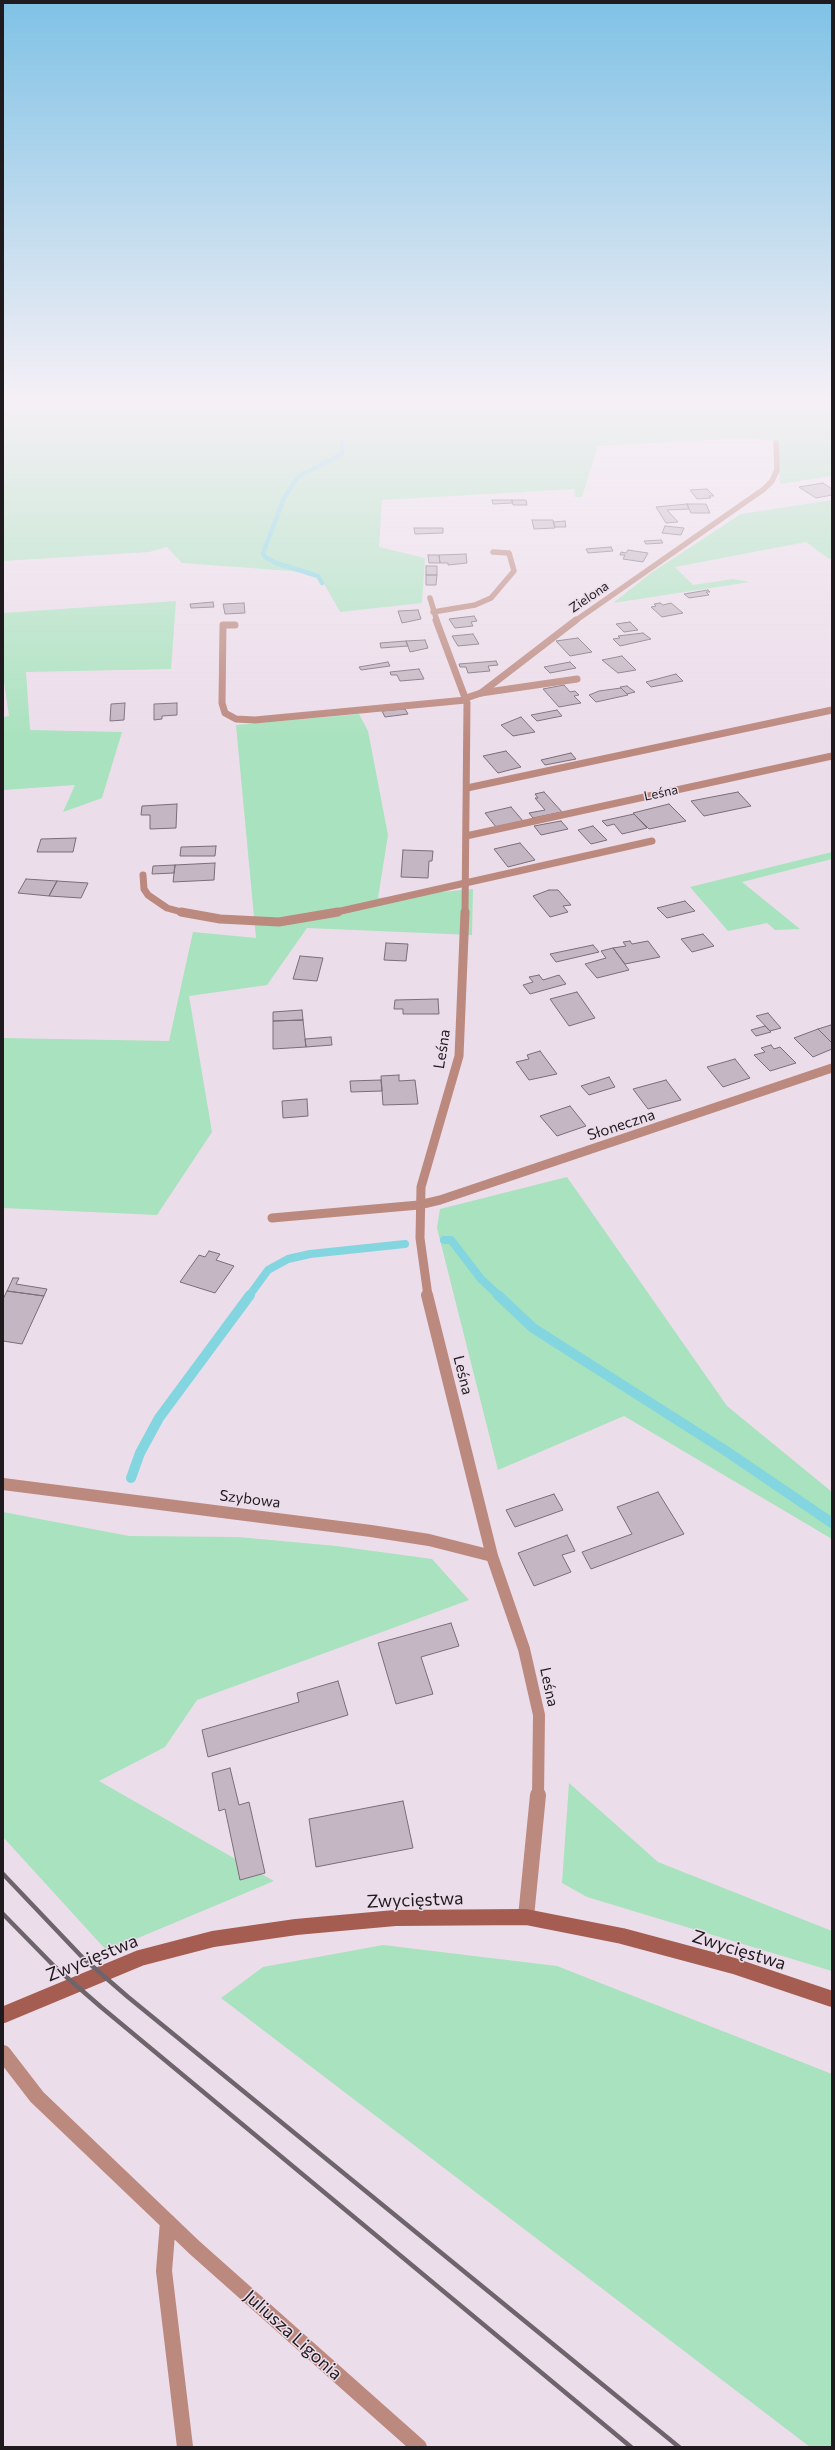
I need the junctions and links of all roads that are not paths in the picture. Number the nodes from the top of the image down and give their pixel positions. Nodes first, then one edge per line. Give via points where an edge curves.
1 (732, 511) edge
2 (493, 552) dead end
3 (430, 598) dead end
4 (433, 612) junction
5 (235, 625) dead end
6 (577, 679) dead end
7 (480, 693) junction
8 (466, 699) junction
9 (832, 710) edge
10 (832, 756) edge
11 (467, 788) junction
12 (466, 836) junction
13 (652, 841) dead end
14 (143, 874) dead end
15 (466, 885) junction
16 (832, 1068) edge
17 (419, 1205) junction
18 (272, 1218) dead end
19 (3, 1484) edge
20 (492, 1556) junction
21 (526, 1917) junction
22 (832, 1999) edge
23 (3, 2015) edge
24 (3, 2053) edge
25 (168, 2222) junction
26 (185, 2447) edge
27 (419, 2447) edge

1 - 7 street, Zielona via 560,632
2 - 4 street via 509,553 514,571 491,598 475,605
3 - 4 street, Leśna
4 - 8 street, Leśna
5 - 8 street, Zielona via 223,625 222,703 225,713 236,719 255,720
6 - 7 street
7 - 8 street, Zielona
8 - 11 street, Leśna
9 - 11 street
10 - 12 street, Leśna
11 - 12 street, Leśna
12 - 15 street, Leśna
13 - 15 street
14 - 15 street via 144,889 148,895 167,908 201,916 250,922 305,919
15 - 17 street, Leśna via 459,1056 421,1187
16 - 17 street, Słoneczna
17 - 18 street, Słoneczna
17 - 20 street, Leśna via 426,1295
19 - 20 street, Szybowa via 371,1531 442,1543
20 - 21 street, Leśna via 524,1649 539,1715 539,1788
21 - 22 main road, Zwycięstwa via 622,1936 734,1966
21 - 23 main road, Zwycięstwa via 396,1918 296,1927 213,1939 140,1958
24 - 25 street, Juliusza Ligonia via 37,2097
25 - 26 street via 164,2271
25 - 27 street, Juliusza Ligonia

